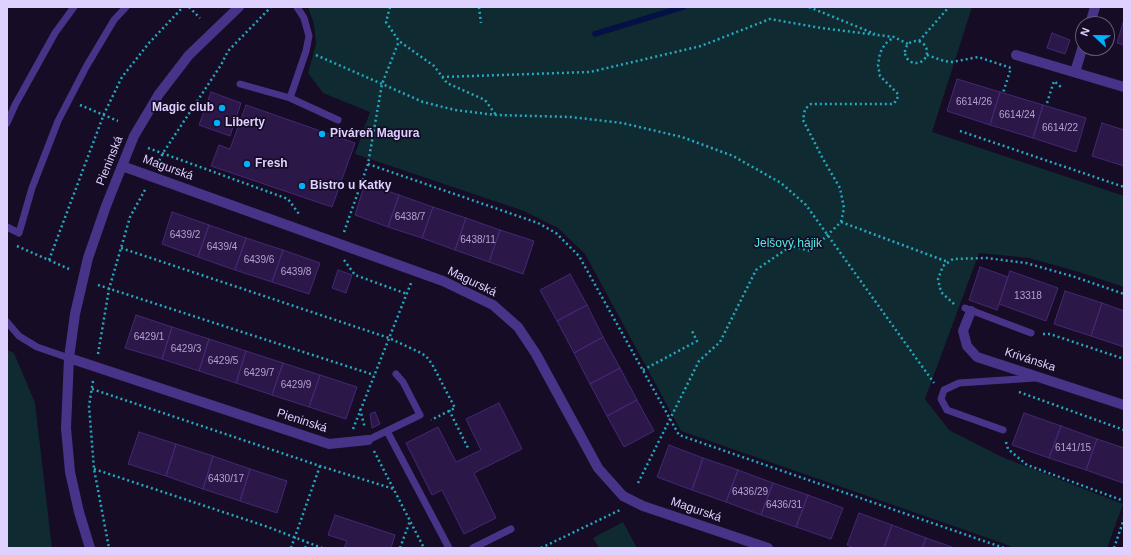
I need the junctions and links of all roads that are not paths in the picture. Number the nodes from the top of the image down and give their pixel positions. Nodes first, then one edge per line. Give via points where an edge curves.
1 (74, 7) edge
2 (126, 7) edge
3 (239, 7) edge
4 (297, 7) edge
5 (1016, 55) dead end
6 (1080, 56) edge
7 (1075, 72) junction
8 (240, 84) dead end
9 (1124, 87) edge
10 (290, 98) junction
11 (338, 120) dead end
12 (7, 123) edge
13 (122, 166) junction
14 (7, 227) edge
15 (968, 309) joint
16 (7, 322) edge
17 (1030, 333) dead end
18 (69, 358) junction
19 (396, 374) dead end
20 (1042, 377) junction
21 (1124, 405) edge
22 (387, 430) junction
23 (1003, 430) road end
24 (368, 440) joint
25 (511, 529) dead end
26 (90, 548) edge
27 (449, 548) edge
28 (474, 548) edge
29 (768, 548) edge

1 - 12 lane via 55,32
2 - 14 lane via 114,20 58,121 32,188 19,233
3 - 13 street, Pieninská via 189,55 159,94 134,136
4 - 10 lane via 304,18 309,36
5 - 7 street
6 - 7 street
7 - 9 street
8 - 10 lane
10 - 11 lane
13 - 18 street, Pieninská via 88,258 75,314
13 - 29 street, Magurská via 442,281 493,305 518,327 536,354 598,468 623,496 643,506
15 - 17 lane
15 - 20 street, Krivánska via 963,331 967,346 977,357
16 - 18 lane via 19,336 37,347
18 - 24 street, Pieninská via 329,444
18 - 26 street, Pieninská via 66,428 70,472
19 - 22 lane via 420,415
20 - 21 street, Krivánska
20 - 23 lane via 959,383 944,390 941,399 947,410
22 - 24 lane
22 - 27 lane
25 - 28 lane

